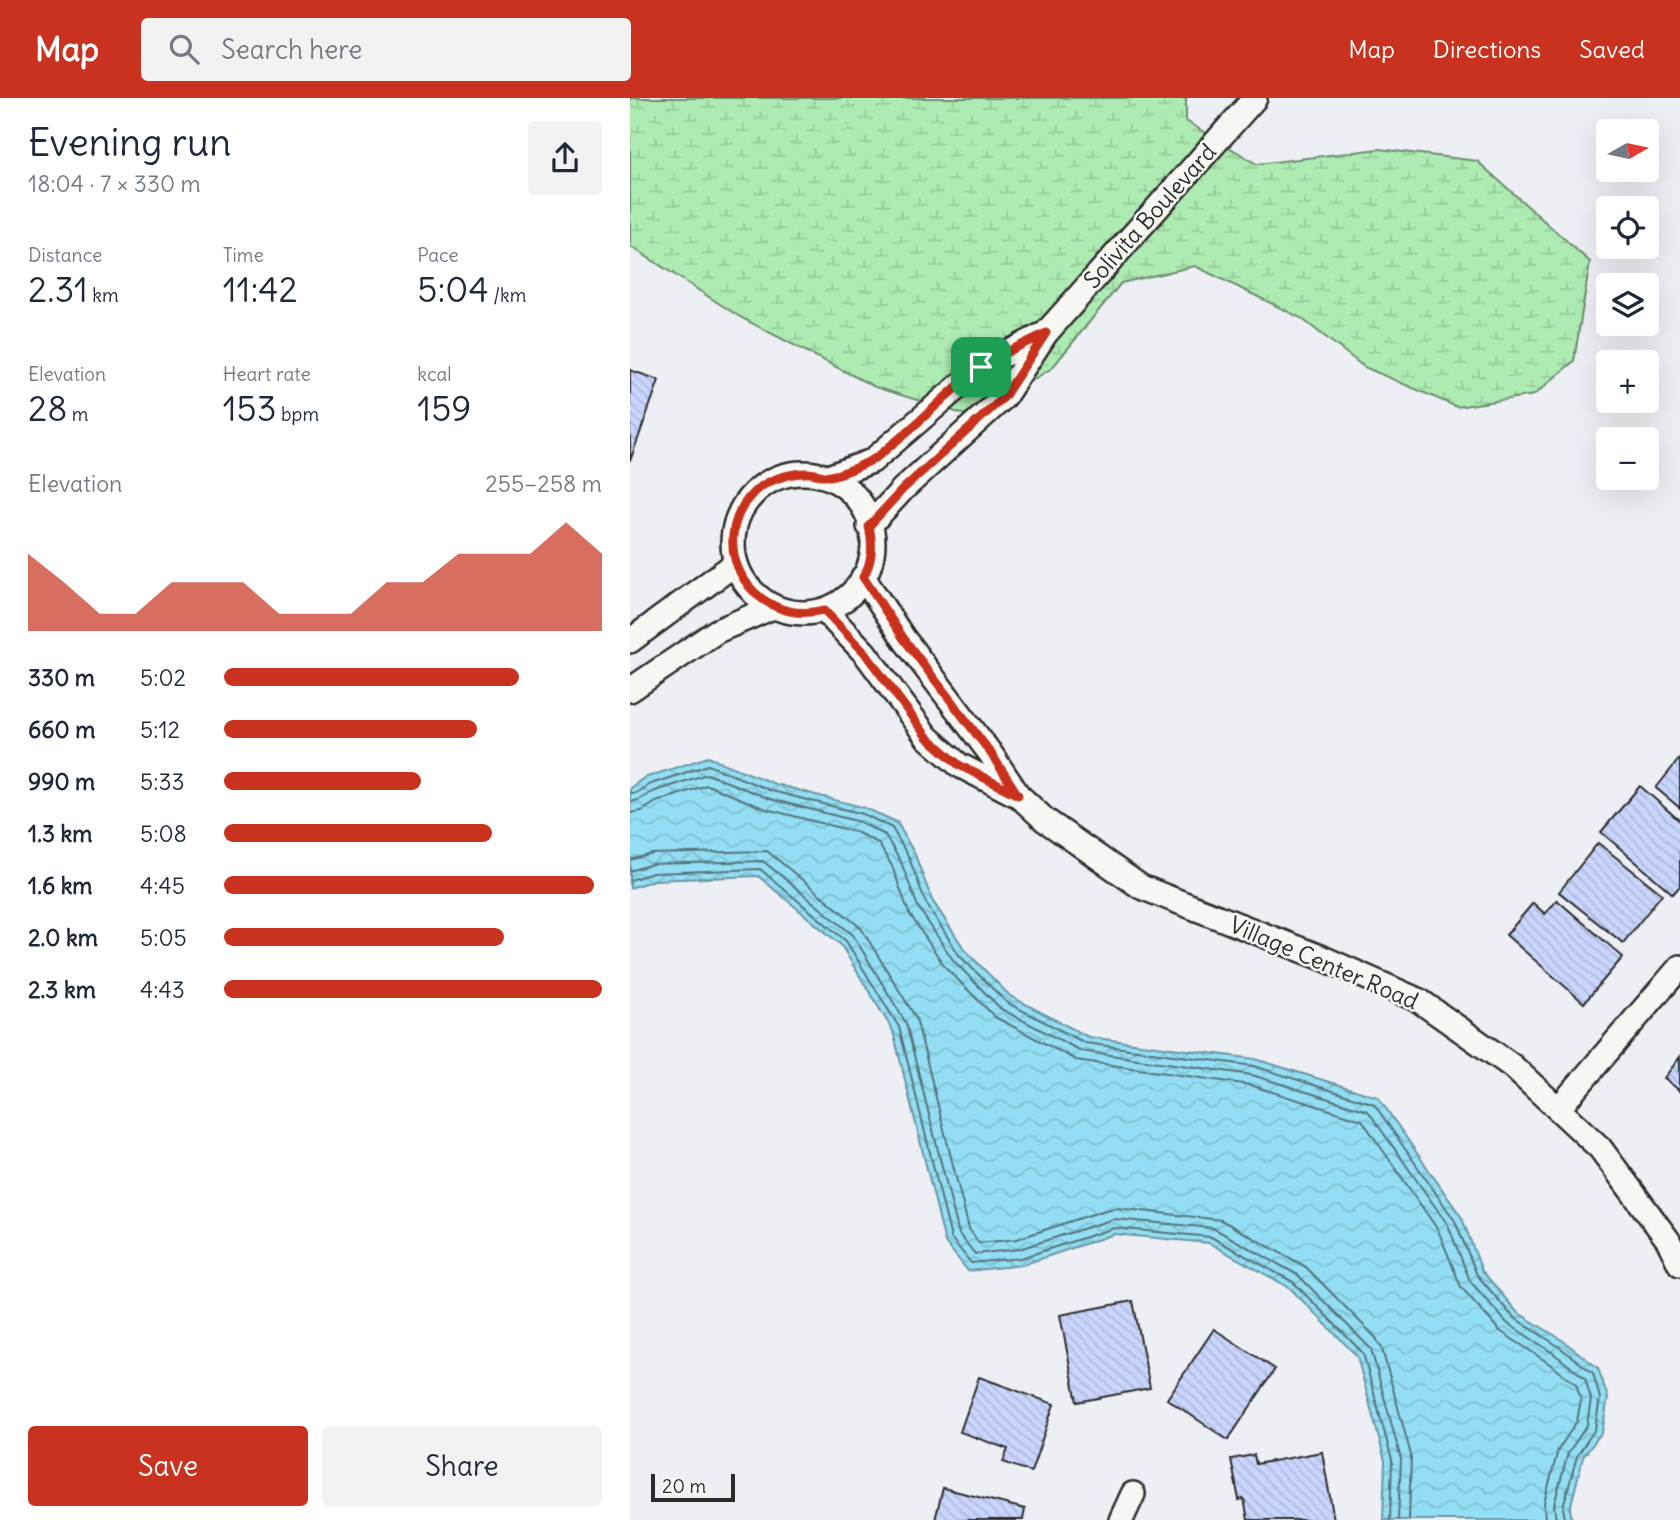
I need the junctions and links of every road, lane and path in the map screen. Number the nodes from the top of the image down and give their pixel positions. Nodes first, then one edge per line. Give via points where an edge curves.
1 (1255, 98) edge
2 (1046, 333) junction
3 (828, 477) junction
4 (869, 526) junction
5 (736, 563) junction
6 (863, 577) junction
7 (773, 607) junction
8 (824, 610) junction
9 (630, 641) edge
10 (630, 690) edge
11 (1018, 795) junction
12 (1680, 967) edge
13 (1558, 1109) junction
14 (1680, 1264) edge
15 (1133, 1494) dead end
16 (1121, 1520) edge

1 - 2 street, Solivita Boulevard
2 - 3 street, Solivita Boulevard via 981,367 872,461
2 - 4 street, Solivita Boulevard via 1004,397
3 - 4 street via 856,496
3 - 5 street via 807,473 779,477 755,492 734,528
4 - 6 street via 872,558
5 - 7 street via 754,593
5 - 9 street
6 - 8 street via 839,606
6 - 11 street, Village Center Road
7 - 8 street via 792,612
7 - 10 street via 717,631
8 - 11 street, Village Center Road via 865,653 927,737 959,765
11 - 13 street, Village Center Road via 1045,820 1141,887 1420,1001 1512,1066
12 - 13 street
13 - 14 street, Village Center Road via 1600,1148 1668,1240
15 - 16 street

